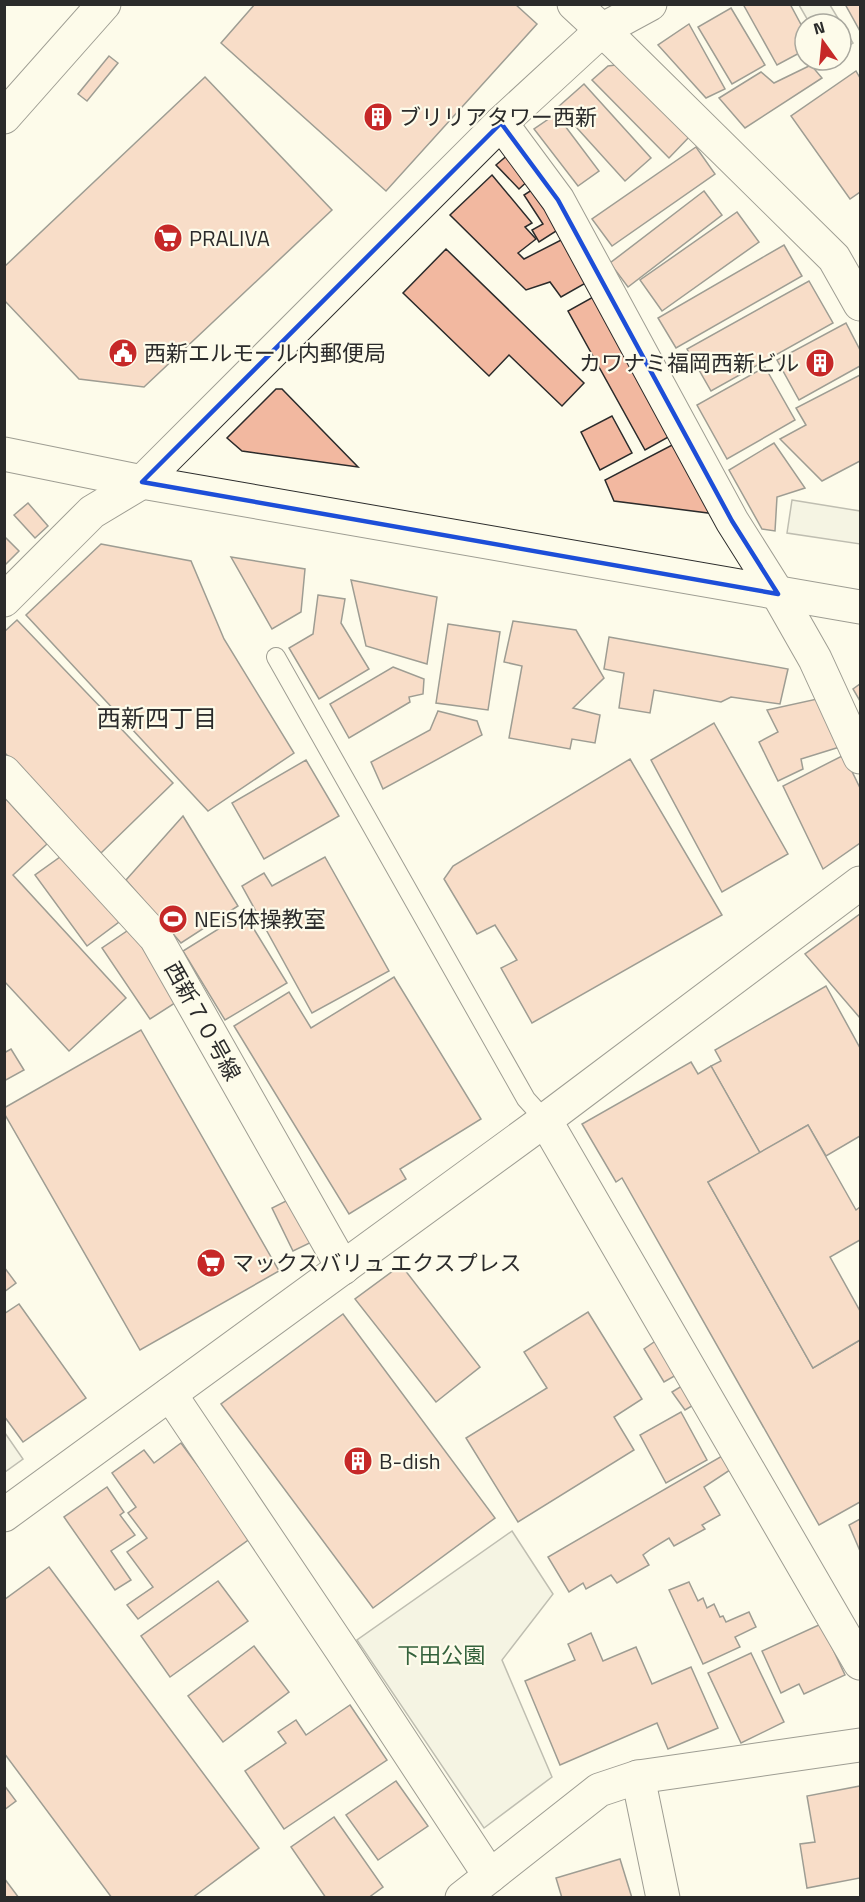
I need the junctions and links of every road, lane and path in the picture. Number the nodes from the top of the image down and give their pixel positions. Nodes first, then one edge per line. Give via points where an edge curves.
1 (104, 4) edge
2 (574, 4) edge
3 (650, 4) edge
4 (602, 30) junction
5 (4, 117) edge
6 (501, 123) junction
7 (861, 304) edge
8 (4, 454) edge
9 (142, 482) junction
10 (778, 594) junction
11 (4, 600) edge
12 (861, 607) edge
13 (276, 657) dead end
14 (861, 757) edge
15 (4, 772) edge
16 (861, 883) edge
17 (545, 1120) junction
18 (343, 1268) junction
19 (170, 1394) junction
20 (4, 1515) edge
21 (861, 1663) edge
22 (861, 1745) edge
23 (638, 1777) junction
24 (490, 1876) junction
25 (462, 1898) edge
26 (663, 1898) edge

1 - 5 street
2 - 4 street
3 - 4 street
4 - 6 street
4 - 7 street via 834,258
6 - 9 street
6 - 10 street via 558,200 732,522
8 - 9 street
9 - 10 street
9 - 11 street via 92,512
10 - 12 street
10 - 14 street via 815,659
13 - 17 lane via 526,1100
15 - 18 street, 西新７０号線 via 156,938
16 - 17 street
17 - 18 street
17 - 21 street
18 - 19 street
19 - 20 street
19 - 24 street
22 - 23 street
23 - 24 street via 598,1790
23 - 26 street
24 - 25 street

